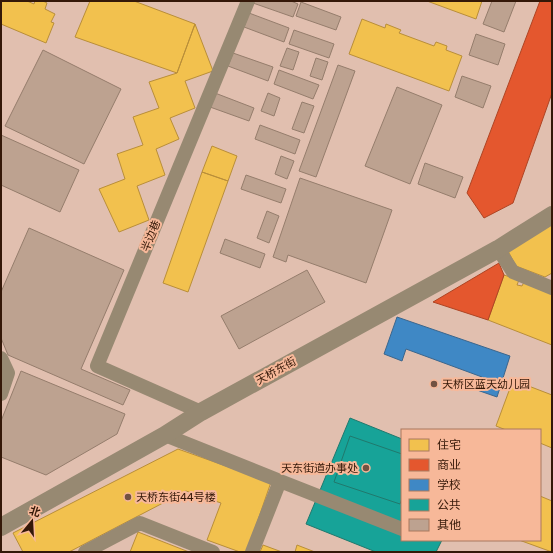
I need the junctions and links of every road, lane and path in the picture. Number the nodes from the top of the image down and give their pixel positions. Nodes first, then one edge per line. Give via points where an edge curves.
1 (248, 1) edge
2 (552, 215) edge
3 (498, 249) junction
4 (549, 284) edge
5 (1, 358) edge
6 (1, 394) edge
7 (201, 412) junction
8 (165, 435) junction
9 (280, 481) junction
10 (1, 527) edge
11 (401, 529) edge
12 (85, 552) edge
13 (213, 552) edge
14 (252, 552) edge

1 - 7 street, 半边巷 via 97,366
2 - 3 street, 天桥东街
3 - 4 street via 514,272
3 - 7 street, 天桥东街
5 - 6 street via 8,373
7 - 8 street, 天桥东街
8 - 9 street
8 - 10 street, 天桥东街
9 - 11 street
9 - 14 street
12 - 13 street via 140,523

